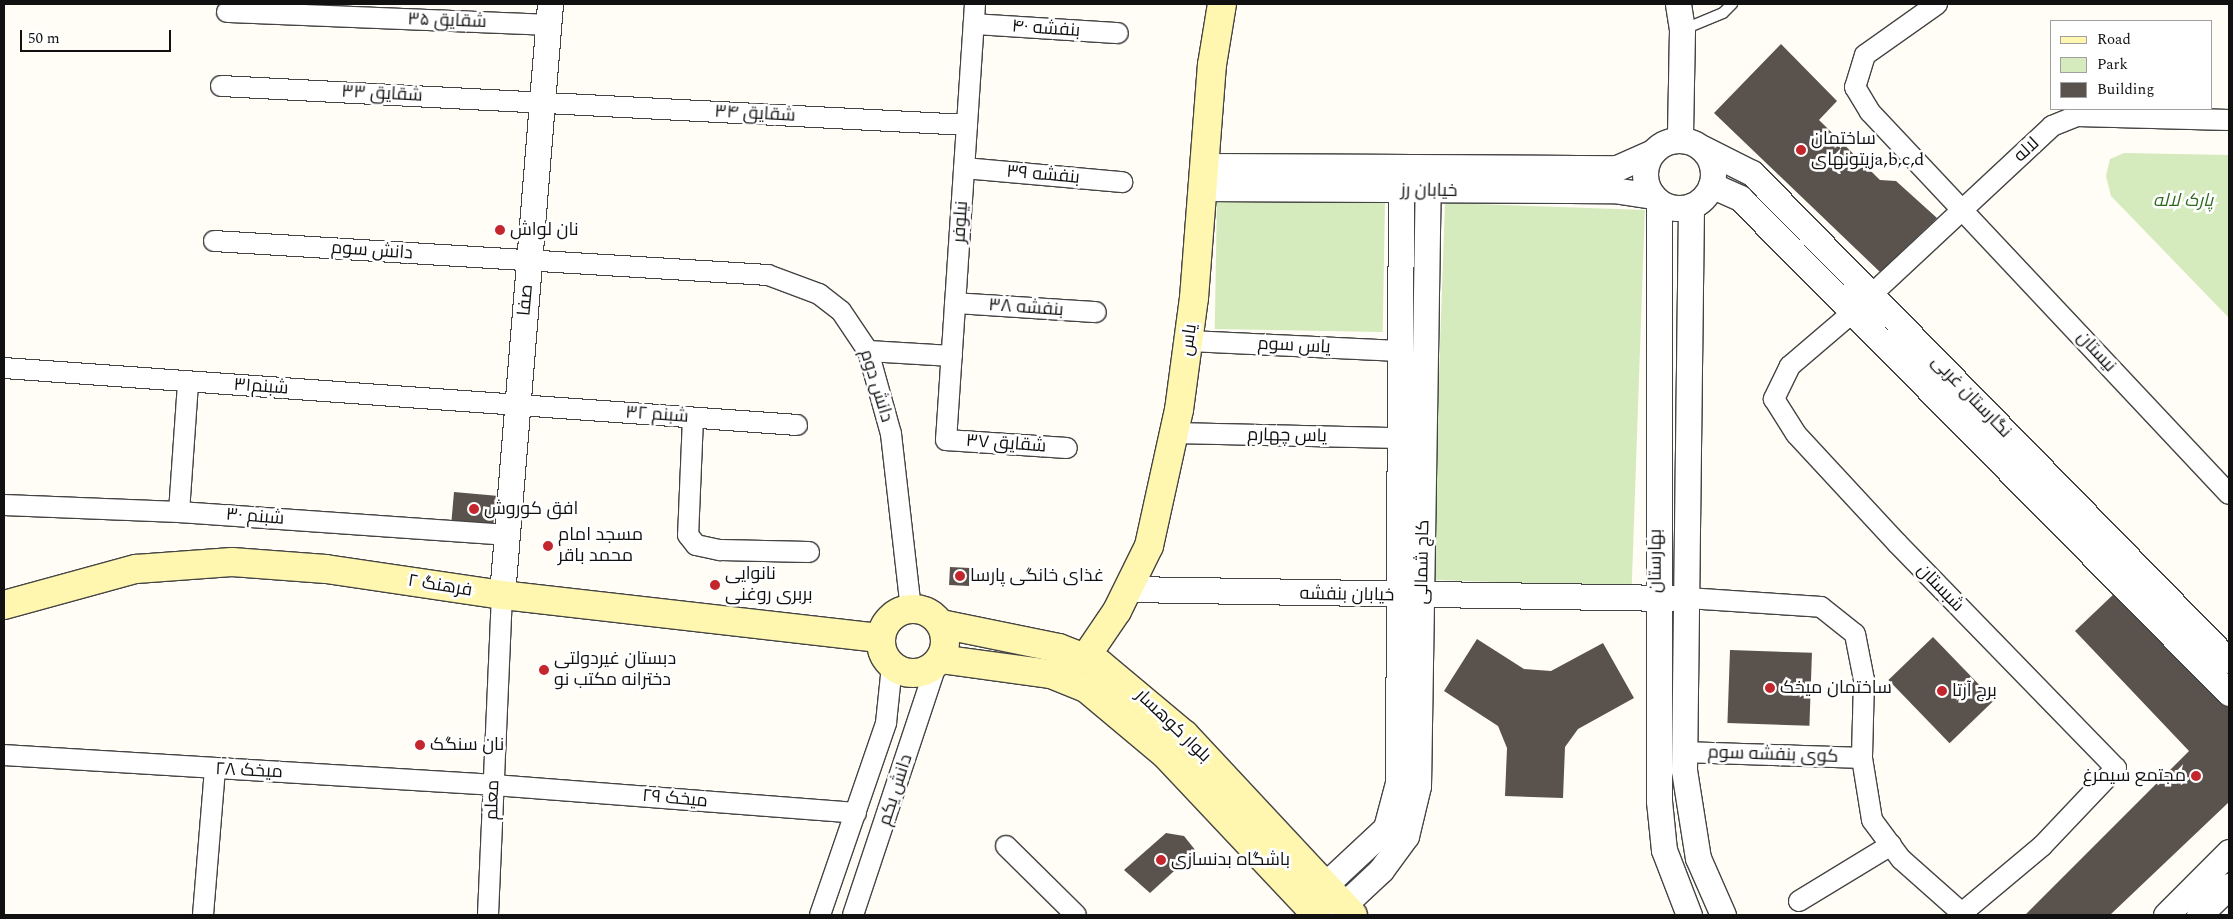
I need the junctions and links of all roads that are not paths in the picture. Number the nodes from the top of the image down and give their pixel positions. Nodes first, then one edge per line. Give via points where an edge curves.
1 (976, 4) edge
2 (1222, 4) edge
3 (1678, 4) edge
4 (1689, 4) edge
5 (1732, 4) edge
6 (1937, 4) edge
7 (227, 12) dead end
8 (549, 14) edge
9 (974, 24) junction
10 (1682, 30) junction
11 (1118, 33) dead end
12 (221, 86) dead end
13 (542, 102) junction
14 (2229, 120) edge
15 (967, 125) junction
16 (1691, 144) junction
17 (1651, 152) junction
18 (964, 168) junction
19 (1206, 177) junction
20 (1400, 180) junction
21 (1428, 181) junction
22 (1122, 182) dead end
23 (1711, 185) junction
24 (1656, 199) junction
25 (1691, 206) junction
26 (1963, 209) junction
27 (214, 241) dead end
28 (529, 260) junction
29 (1871, 295) junction
30 (955, 303) junction
31 (1096, 312) dead end
32 (1852, 313) junction
33 (1188, 341) junction
34 (868, 351) junction
35 (1400, 351) junction
36 (952, 356) junction
37 (4, 368) edge
38 (188, 382) junction
39 (518, 405) junction
40 (693, 418) junction
41 (797, 426) dead end
42 (1174, 433) junction
43 (1400, 438) junction
44 (946, 440) joint
45 (1067, 448) dead end
46 (2229, 494) edge
47 (4, 506) edge
48 (179, 512) junction
49 (507, 535) junction
50 (809, 552) dead end
51 (1128, 589) junction
52 (502, 595) junction
53 (1411, 596) junction
54 (1656, 598) junction
55 (1687, 598) junction
56 (4, 605) edge
57 (911, 608) junction
58 (941, 624) junction
59 (880, 638) junction
60 (1085, 658) junction
61 (2229, 661) edge
62 (938, 662) junction
63 (892, 666) junction
64 (2229, 693) edge
65 (1684, 752) junction
66 (4, 755) edge
67 (1862, 758) junction
68 (214, 770) junction
69 (494, 784) junction
70 (856, 813) junction
71 (1891, 845) junction
72 (1006, 846) dead end
73 (2229, 852) edge
74 (2229, 886) edge
75 (1799, 901) dead end
76 (1310, 905) edge
77 (1343, 912) edge
78 (1963, 914) edge
79 (203, 915) edge
80 (488, 915) edge
81 (820, 915) edge
82 (853, 915) edge
83 (1076, 915) edge
84 (1689, 915) edge
85 (1723, 915) edge
86 (2166, 915) edge
87 (2199, 915) edge

1 - 9 street, نیلوفر
2 - 19 main road, یاس via 1212,65
3 - 10 street
4 - 10 street
5 - 10 lane via 1723,13
6 - 26 street, نیستان via 1865,55 1855,87 1870,112
7 - 8 street, شقایق ۳۵
8 - 13 street, صفا
9 - 11 street, بنفشه ۴۰
9 - 15 street, نیلوفر
10 - 16 street
12 - 13 street, شقایق ۳۳
13 - 15 street, شقایق ۳۴
13 - 28 street, صفا
14 - 26 street, لاله via 2077,116 2052,126
15 - 18 street, نیلوفر
16 - 17 street
16 - 23 street via 1713,168
16 - 29 street, نگارستان غربی via 1752,173
17 - 21 street, خیابان رز via 1617,168
17 - 24 street via 1644,173
18 - 22 street, بنفشه ۳۹
18 - 30 street, نیلوفر
19 - 20 street, خیابان رز
19 - 33 main road, یاس
20 - 21 street, خیابان رز
20 - 35 street, کاج شمالی
21 - 24 street, خیابان رز via 1613,190
21 - 53 street, کاج شمالی
23 - 25 street
23 - 32 street, نگارستان غربی via 1740,198
24 - 25 street via 1680,208
24 - 54 street, بهارستان
25 - 55 street, بهارستان
26 - 29 street, لاله
26 - 46 street, نیستان
27 - 28 street, دانش سوم
28 - 34 street, دانش دوم via 768,275 795,282 841,311
28 - 39 street, صفا
29 - 32 street
29 - 61 street, نگارستان غربی
30 - 31 street, بنفشه ۳۸
30 - 36 street, نیلوفر
32 - 64 street, نگارستان غربی
32 - 78 street, شبستان via 1790,366 1774,398 1796,434 1890,536 2116,768 2042,846
33 - 35 street, یاس سوم
33 - 42 main road, یاس
34 - 36 street
34 - 57 street, دانش دوم via 892,444
35 - 43 street, کاج شمالی
36 - 44 street, نیلوفر
37 - 38 street, شبنم۳۱
38 - 39 street, شبنم۳۱
38 - 48 street
39 - 40 street, شبنم ۳۲
39 - 49 street, صفا
40 - 41 street, شبنم ۳۲
40 - 50 street via 688,535 696,545 720,550
42 - 43 street, یاس چهارم
42 - 51 main road, یاس via 1149,546
43 - 53 street, کاج شمالی
44 - 45 street, شقایق ۳۷
47 - 48 street, شبنم ۳۰
48 - 49 street, شبنم ۳۰
49 - 52 street, صفا
51 - 53 street, خیابان بنفشه
51 - 60 main road, یاس
52 - 56 main road, فرهنگ ۲ via 326,569 232,562 136,570
52 - 59 main road, فرهنگ ۲
52 - 69 street, معلم
53 - 54 street, خیابان بنفشه
53 - 76 street, کاج شمالی via 1394,806 1386,828
53 - 77 street, کاج شمالی via 1418,786 1406,836
54 - 55 street, خیابان بنفشه
54 - 84 street, بهارستان via 1664,850
55 - 65 street, بهارستان
55 - 67 street via 1820,607 1854,634 1864,680
57 - 58 main road via 928,612
57 - 59 main road via 893,615
58 - 60 main road, بلوار کوهسار via 1059,648
58 - 62 main road via 946,642
59 - 63 main road
60 - 76 main road, بلوار کوهسار via 1135,689 1185,735
62 - 63 main road via 919,673
62 - 76 main road, بلوار کوهسار via 1051,674 1086,688 1166,755
62 - 82 street, دانش یکم
63 - 70 street, دانش یکم via 886,723
65 - 67 street, کوی بنفشه سوم
65 - 85 street, بهارستان via 1698,858
66 - 68 street, میخک ۲۸
67 - 71 street via 1872,820
68 - 69 street, میخک ۲۸
68 - 79 street
69 - 70 street, میخک ۲۹
69 - 80 street, معلم
70 - 81 street, دانش یکم
71 - 75 street
71 - 78 street
72 - 83 street
73 - 86 street
74 - 87 street
76 - 77 main road, بلوار کوهسار

